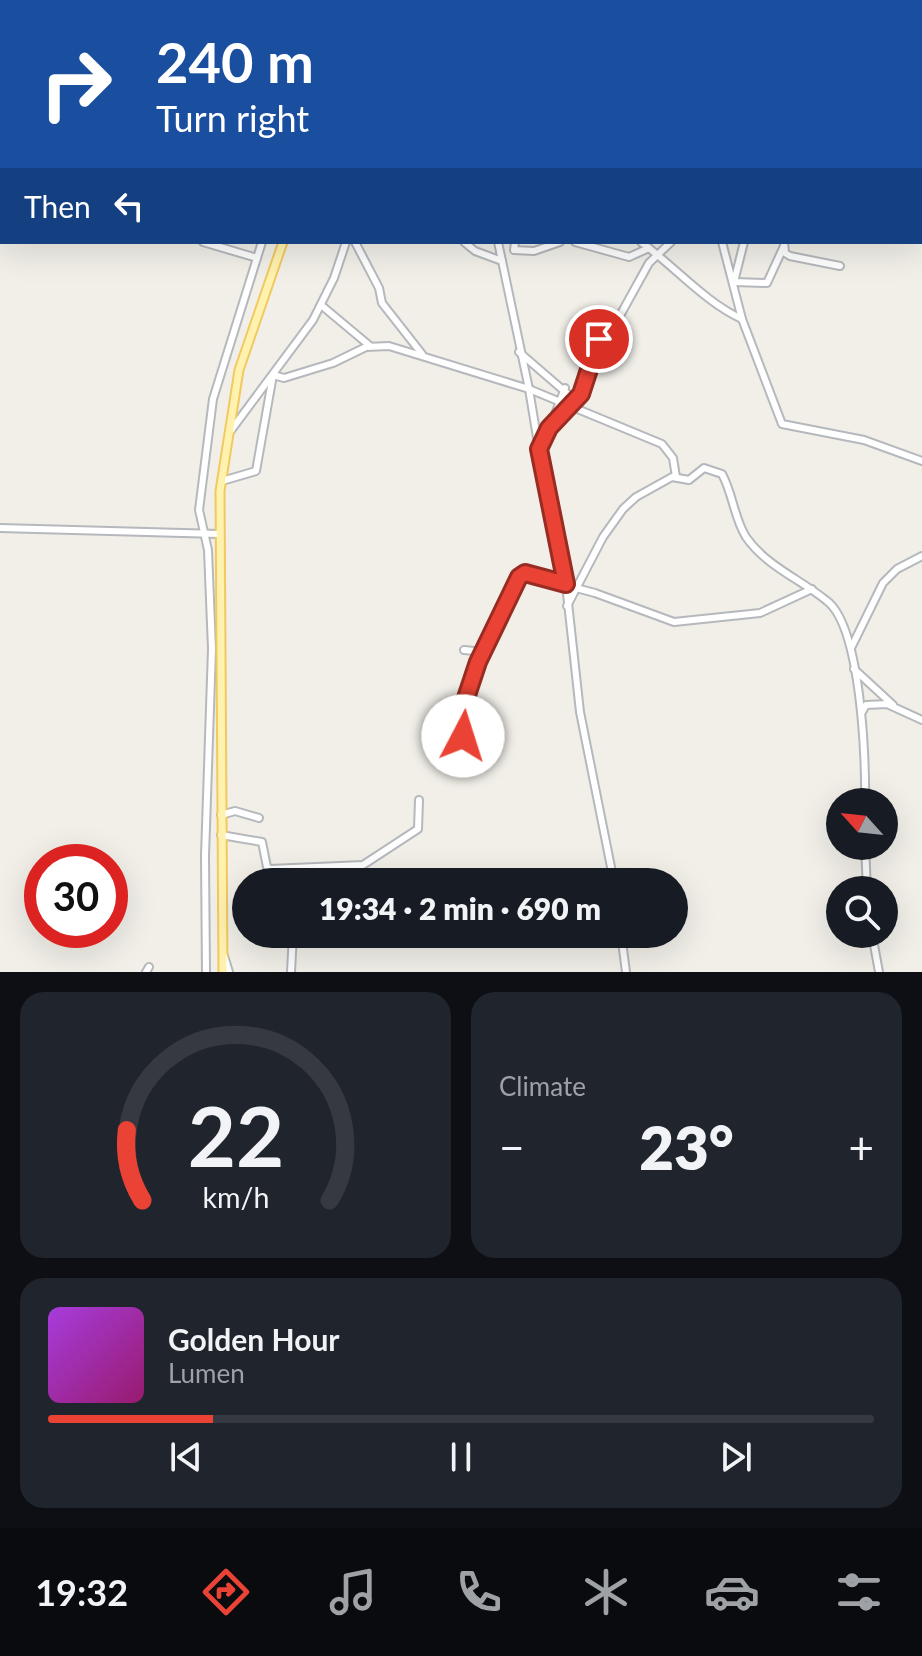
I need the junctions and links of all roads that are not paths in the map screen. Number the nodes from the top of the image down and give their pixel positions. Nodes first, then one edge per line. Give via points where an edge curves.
1 (210, 244) edge
2 (261, 244) edge
3 (282, 244) edge
4 (345, 244) edge
5 (356, 244) edge
6 (468, 244) edge
7 (498, 244) edge
8 (515, 244) edge
9 (552, 244) edge
10 (582, 244) edge
11 (644, 244) edge
12 (668, 244) edge
13 (723, 244) edge
14 (744, 244) edge
15 (784, 244) edge
16 (649, 248) junction
17 (657, 253) junction
18 (257, 258) junction
19 (502, 261) junction
20 (840, 266) dead end
21 (734, 282) junction
22 (321, 305) junction
23 (742, 319) junction
24 (370, 346) junction
25 (519, 352) junction
26 (427, 360) junction
27 (273, 375) junction
28 (507, 382) junction
29 (565, 388) junction
30 (529, 389) junction
31 (531, 400) junction
32 (561, 401) junction
33 (574, 403) junction
34 (549, 428) junction
35 (227, 436) junction
36 (539, 449) junction
37 (922, 461) edge
38 (676, 477) junction
39 (222, 481) junction
40 (0, 528) edge
41 (206, 534) junction
42 (219, 534) junction
43 (922, 556) edge
44 (566, 584) junction
45 (578, 588) junction
46 (812, 589) junction
47 (567, 606) junction
48 (851, 648) junction
49 (464, 650) dead end
50 (484, 652) junction
51 (854, 669) junction
52 (899, 710) junction
53 (861, 715) junction
54 (922, 720) edge
55 (455, 757) dead end
56 (864, 788) edge
57 (419, 800) dead end
58 (221, 815) junction
59 (259, 818) dead end
60 (221, 835) junction
61 (611, 868) edge
62 (292, 948) edge
63 (623, 948) edge
64 (875, 948) edge
65 (223, 952) junction
66 (206, 972) edge
67 (223, 972) edge
68 (229, 972) edge
69 (291, 972) edge
70 (626, 972) edge
71 (879, 972) edge

1 - 18 street
2 - 18 street
3 - 35 main road via 239,370
4 - 22 street
5 - 26 street via 382,303
6 - 19 street
7 - 19 street
8 - 9 street via 514,250 522,252
10 - 16 street via 629,257
11 - 16 street
12 - 17 street
13 - 21 street
14 - 21 street
15 - 20 street via 785,253 797,259
15 - 21 street via 767,283
16 - 17 street
17 - 23 street via 717,305
17 - 33 street via 617,321 599,339
18 - 41 street via 208,419 199,510
19 - 25 street
21 - 23 street
22 - 24 street
22 - 27 street
23 - 37 street via 783,426 864,440
24 - 26 street via 389,346
24 - 27 street via 331,364 284,378
25 - 29 street
25 - 30 street
26 - 28 street
27 - 35 street
27 - 39 street via 256,471
28 - 30 street
28 - 31 street
29 - 32 street
29 - 33 street
30 - 31 street
30 - 32 street
31 - 36 street
32 - 33 street
32 - 34 street
33 - 34 street
33 - 38 street via 666,446
34 - 36 street
35 - 39 main road
36 - 44 street
38 - 45 street via 623,509
38 - 46 street via 688,481 706,468 722,474 749,541 765,559
39 - 42 main road
40 - 41 street
41 - 42 street
41 - 66 street via 212,649
42 - 58 main road
43 - 48 street via 883,583
44 - 45 street
44 - 47 street
44 - 50 street via 522,575
45 - 46 street via 674,622 760,613
45 - 47 street
46 - 48 street via 831,604
47 - 61 street via 580,712
48 - 51 street
49 - 50 street
50 - 55 street via 466,698 464,732
51 - 52 street
51 - 53 street
52 - 53 street via 871,703
52 - 54 street
53 - 56 street
57 - 60 street via 418,829 359,866 270,869 262,842
58 - 59 street via 234,810
58 - 60 main road
60 - 65 main road
62 - 69 street
63 - 70 street
64 - 71 street
65 - 67 main road
65 - 68 street

